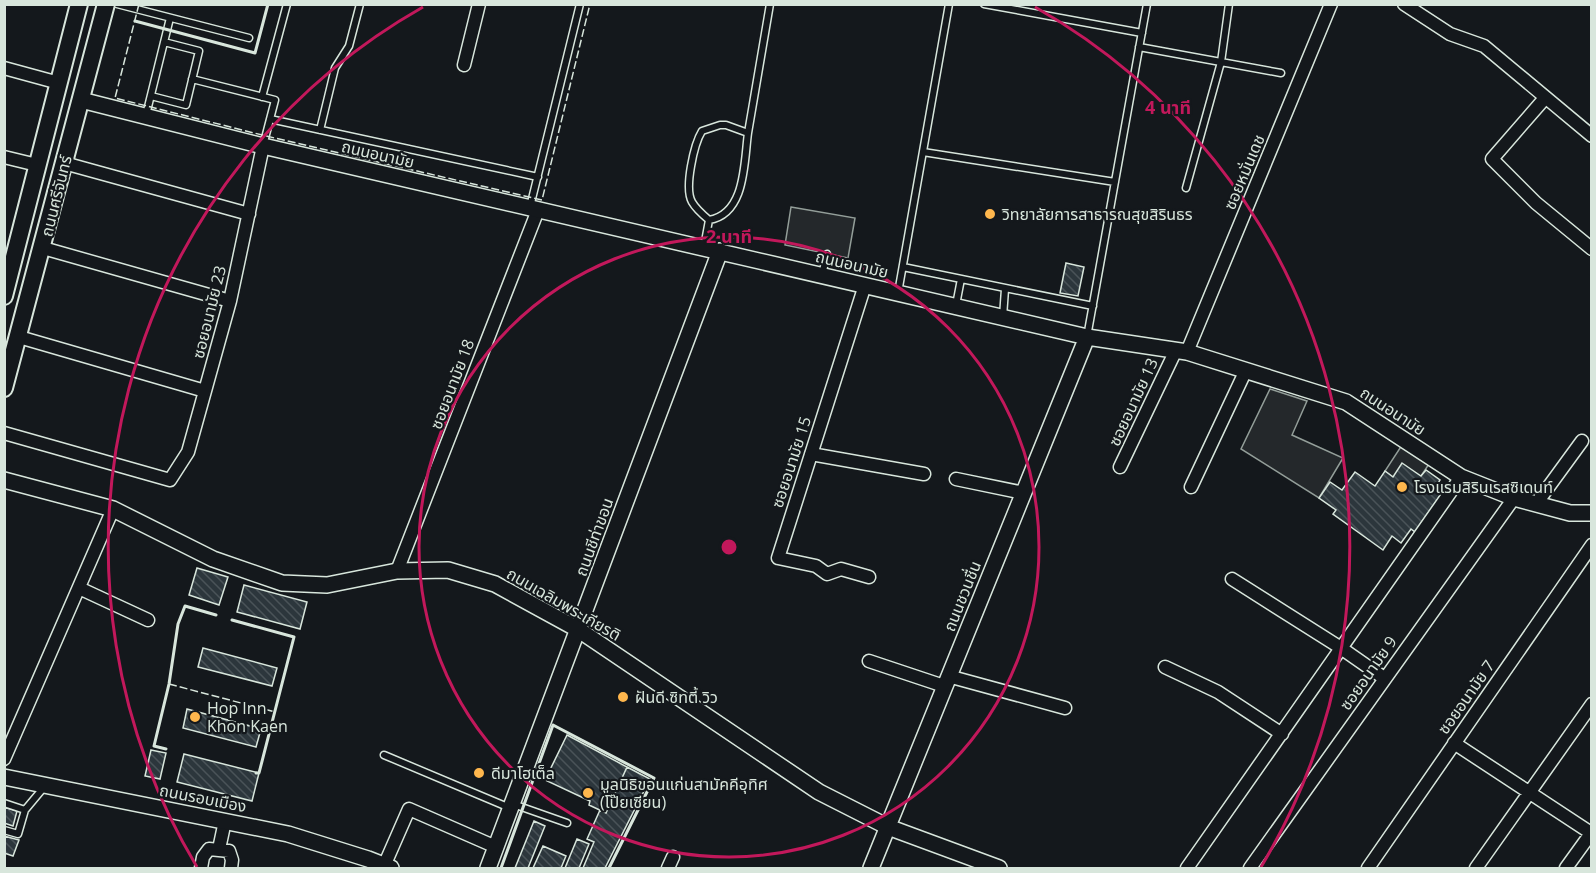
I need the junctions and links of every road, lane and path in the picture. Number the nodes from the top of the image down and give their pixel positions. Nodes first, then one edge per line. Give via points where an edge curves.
1 (79, 4) edge
2 (106, 4) edge
3 (117, 4) edge
4 (287, 4) edge
5 (360, 4) edge
6 (479, 4) edge
7 (580, 4) edge
8 (770, 4) edge
9 (950, 4) edge
10 (984, 4) edge
11 (1147, 4) edge
12 (1229, 4) edge
13 (1331, 4) edge
14 (1404, 4) edge
15 (170, 18) junction
16 (1142, 33) junction
17 (249, 38) dead end
18 (164, 42) junction
19 (1140, 47) junction
20 (1221, 62) junction
21 (464, 65) dead end
22 (4, 68) edge
23 (1281, 73) dead end
24 (192, 79) junction
25 (57, 88) junction
26 (151, 96) junction
27 (262, 97) junction
28 (1545, 98) junction
29 (81, 100) junction
30 (146, 116) junction
31 (270, 118) junction
32 (320, 130) junction
33 (748, 133) junction
34 (1592, 136) edge
35 (263, 146) junction
36 (923, 152) junction
37 (4, 157) edge
38 (64, 163) junction
39 (37, 165) junction
40 (538, 177) junction
41 (1115, 182) junction
42 (1186, 188) dead end
43 (534, 209) junction
44 (249, 214) junction
45 (709, 220) junction
46 (43, 248) junction
47 (704, 248) junction
48 (1592, 249) edge
49 (720, 251) junction
50 (827, 254) dead end
51 (903, 267) junction
52 (822, 275) junction
53 (961, 279) junction
54 (865, 285) junction
55 (1005, 289) junction
56 (898, 293) junction
57 (4, 296) edge
58 (230, 301) junction
59 (956, 306) junction
60 (1093, 306) junction
61 (1003, 317) junction
62 (19, 337) junction
63 (1087, 337) junction
64 (1182, 351) junction
65 (8, 360) edge
66 (1246, 370) junction
67 (4, 388) edge
68 (205, 391) junction
69 (4, 433) edge
70 (1582, 441) dead end
71 (811, 454) junction
72 (1120, 467) dead end
73 (924, 474) dead end
74 (1461, 477) junction
75 (956, 479) dead end
76 (4, 480) edge
77 (1191, 487) dead end
78 (1024, 493) junction
79 (1514, 498) junction
80 (1536, 504) junction
81 (113, 509) junction
82 (1592, 513) edge
83 (1592, 545) edge
84 (397, 571) junction
85 (868, 577) dead end
86 (1232, 579) dead end
87 (79, 588) junction
88 (148, 620) dead end
89 (579, 630) junction
90 (1341, 648) junction
91 (869, 661) dead end
92 (1165, 668) dead end
93 (1384, 678) junction
94 (946, 681) junction
95 (1592, 704) edge
96 (1065, 708) dead end
97 (1282, 734) junction
98 (1454, 743) junction
99 (384, 755) dead end
100 (4, 759) edge
101 (4, 777) edge
102 (46, 785) junction
103 (1530, 792) junction
104 (4, 803) edge
105 (512, 806) junction
106 (26, 810) junction
107 (225, 821) junction
108 (567, 823) dead end
109 (888, 827) junction
110 (4, 830) edge
111 (1591, 832) edge
112 (496, 847) junction
113 (219, 849) junction
114 (388, 867) edge
115 (201, 868) edge
116 (231, 868) edge
117 (488, 868) edge
118 (871, 868) edge
119 (999, 868) edge
120 (1187, 868) edge
121 (1250, 868) edge
122 (1368, 868) edge
123 (1476, 868) edge
124 (1566, 868) edge

1 - 25 main road, ถนนศรีจันทร์
2 - 29 main road, ถนนศรีจันทร์
3 - 15 lane
4 - 27 lane
5 - 32 lane via 349,46 335,68
6 - 21 street
7 - 40 lane
8 - 33 lane
9 - 36 lane
10 - 16 lane
11 - 16 lane
12 - 20 lane
13 - 64 street, ซอยหมั่นเดช
14 - 28 street via 1450,34 1484,46
15 - 17 lane
15 - 18 lane
16 - 19 lane
18 - 24 lane via 199,51
18 - 26 lane
19 - 20 lane
19 - 41 lane
20 - 23 lane
20 - 42 lane
22 - 25 street
24 - 26 lane via 186,105
24 - 27 lane
25 - 29 main road
25 - 39 main road, ถนนศรีจันทร์
26 - 30 lane
27 - 31 lane via 275,100
28 - 34 street
28 - 48 street via 1492,159 1536,203
29 - 30 street, ถนนอนามัย
29 - 38 main road, ถนนศรีจันทร์
30 - 35 street, ถนนอนามัย
31 - 32 lane
31 - 35 lane
32 - 40 lane
33 - 45 lane via 737,198 726,212
33 - 45 lane via 720,125 702,131 697,139 688,189 692,202
35 - 43 street, ถนนอนามัย
35 - 44 street, ซอยอนามัย 23
36 - 41 lane
36 - 51 lane
37 - 39 street
38 - 44 street
38 - 46 main road, ถนนศรีจันทร์
39 - 57 main road, ถนนศรีจันทร์
40 - 43 lane
41 - 60 lane
43 - 47 street, ถนนอนามัย
43 - 84 street, ซอยอนามัย 18
44 - 58 street, ซอยอนามัย 23
45 - 47 lane
46 - 58 street
46 - 62 main road, ถนนศรีจันทร์
47 - 49 street, ถนนอนามัย
49 - 52 street, ถนนอนามัย
49 - 89 street, ถนนชีท่าขอน
50 - 52 lane
51 - 53 lane
51 - 56 lane
52 - 54 street, ถนนอนามัย
53 - 55 lane
53 - 59 lane
54 - 56 street, ถนนอนามัย
54 - 71 street, ซอยอนามัย 15
55 - 60 lane
55 - 61 lane
56 - 59 street, ถนนอนามัย
58 - 68 street, ซอยอนามัย 23
59 - 61 street, ถนนอนามัย
60 - 63 lane
61 - 63 street, ถนนอนามัย
62 - 65 main road, ถนนศรีจันทร์
62 - 68 street
63 - 64 street, ถนนอนามัย
63 - 78 street, ถนนชวนชื่น
64 - 66 street, ถนนอนามัย
64 - 72 street, ซอยอนามัย 13
65 - 67 main road, ถนนศรีจันทร์
66 - 74 street, ถนนอนามัย via 1346,402
66 - 77 street
68 - 69 street, ซอยอนามัย 23 via 188,452 170,480
70 - 80 street
71 - 73 street
71 - 85 street, ซอยอนามัย 15 via 778,558 816,566 827,574 841,569
74 - 79 street, ถนนอนามัย
74 - 90 street
75 - 78 street
76 - 81 street, ถนนเฉลิมพระเกียรติ
78 - 94 street, ถนนชวนชื่น
79 - 80 street, ถนนอนามัย
79 - 93 street, ซอยอนามัย 9
80 - 82 street, ถนนอนามัย via 1570,513
81 - 84 street, ถนนเฉลิมพระเกียรติ via 213,559 282,583 327,585
81 - 87 street
83 - 98 street, ซอยอนามัย 7
84 - 89 street, ถนนเฉลิมพระเกียรติ via 448,570 495,584
86 - 90 street
87 - 88 street
87 - 100 street
89 - 105 street, ถนนชีท่าขอน
89 - 109 street, ถนนเฉลิมพระเกียรติ via 819,792
90 - 93 street
90 - 97 street
91 - 94 street
92 - 97 street via 1218,692
93 - 121 street, ซอยอนามัย 9
94 - 96 street
94 - 109 street, ถนนชวนชื่น
95 - 103 street
97 - 120 street
98 - 103 street
98 - 122 street, ซอยอนามัย 7
99 - 105 lane
101 - 102 street, ถนนรอบเมือง
102 - 106 lane
102 - 107 street, ถนนรอบเมือง
103 - 111 street
103 - 123 street
104 - 106 lane
105 - 108 lane
105 - 112 street, ถนนชีท่าขอน
106 - 110 lane via 18,834
107 - 113 street
107 - 114 street, ถนนรอบเมือง via 288,834
109 - 118 street, ถนนชวนชื่น
109 - 119 street, ถนนเฉลิมพระเกียรติ
111 - 124 street
112 - 114 street via 409,809
112 - 117 street, ถนนชีท่าขอน
113 - 115 street via 205,852
113 - 116 street via 231,854

